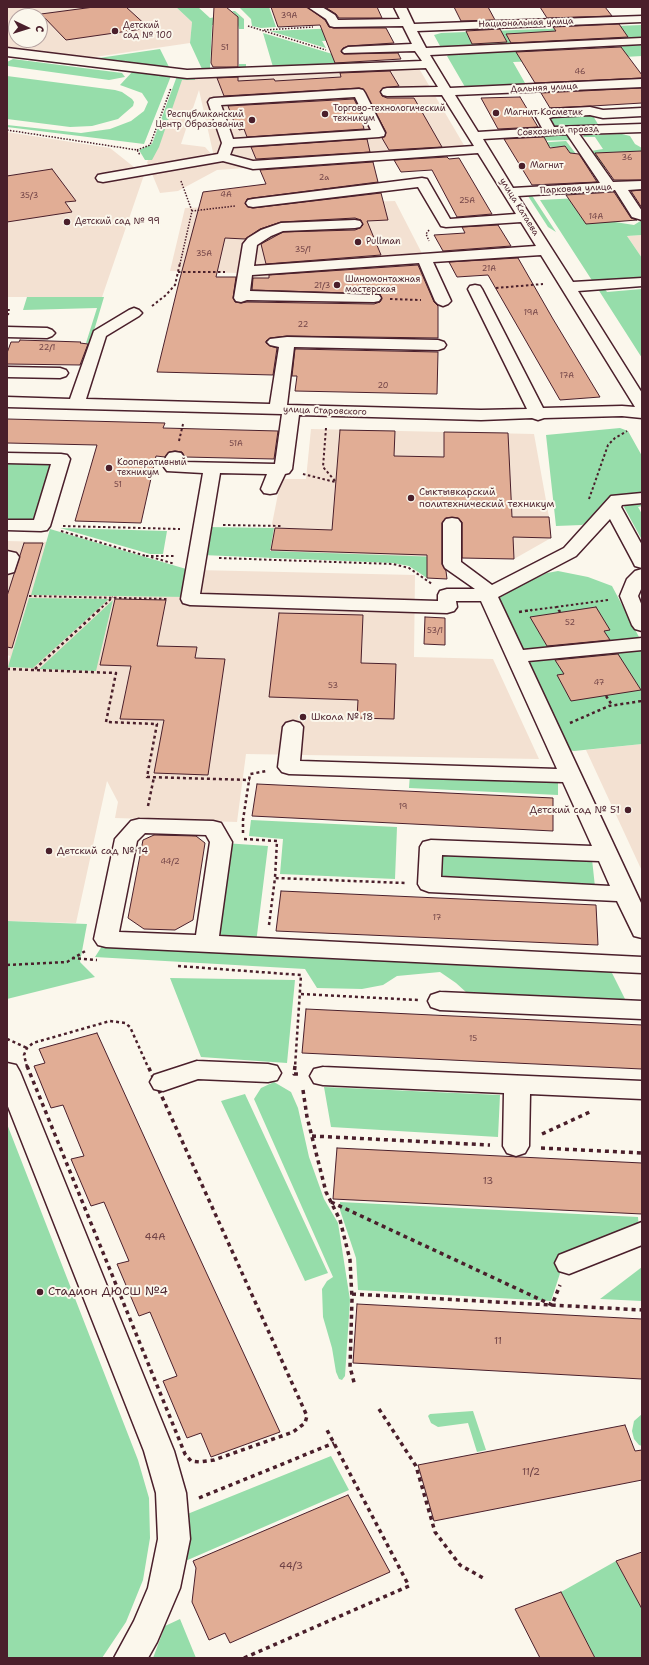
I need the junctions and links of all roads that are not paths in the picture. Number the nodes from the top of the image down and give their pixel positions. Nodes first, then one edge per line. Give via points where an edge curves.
1 (314, 7) edge
2 (400, 7) edge
3 (642, 19) edge
4 (408, 25) junction
5 (642, 41) edge
6 (421, 49) junction
7 (348, 51) road end
8 (7, 52) edge
9 (430, 64) junction
10 (206, 74) junction
11 (642, 83) edge
12 (447, 91) junction
13 (359, 93) junction
14 (214, 102) junction
15 (642, 112) edge
16 (550, 131) junction
17 (571, 131) junction
18 (640, 131) edge
19 (475, 136) junction
20 (228, 143) junction
21 (483, 149) junction
22 (223, 157) junction
23 (363, 157) junction
24 (103, 178) dead end
25 (406, 184) junction
26 (642, 185) edge
27 (614, 187) junction
28 (509, 192) junction
29 (253, 203) road end
30 (642, 216) edge
31 (526, 218) junction
32 (355, 224) dead end
33 (546, 250) junction
34 (424, 259) junction
35 (245, 271) junction
36 (642, 282) edge
37 (569, 287) junction
38 (476, 289) road end
39 (374, 298) road end
40 (443, 301) road end
41 (134, 313) road end
42 (7, 332) edge
43 (47, 333) dead end
44 (438, 345) dead end
45 (7, 372) edge
46 (60, 373) dead end
47 (7, 402) edge
48 (76, 404) junction
49 (642, 406) edge
50 (285, 410) junction
51 (642, 413) edge
52 (538, 415) junction
53 (175, 457) road end
54 (7, 458) edge
55 (212, 468) junction
56 (280, 469) junction
57 (270, 489) dead end
58 (642, 498) edge
59 (612, 507) junction
60 (452, 524) dead end
61 (7, 525) edge
62 (7, 557) edge
63 (642, 562) edge
64 (7, 568) edge
65 (642, 575) edge
66 (488, 595) junction
67 (642, 625) edge
68 (642, 644) edge
69 (517, 656) junction
70 (293, 727) dead end
71 (571, 776) junction
72 (608, 854) junction
73 (625, 894) junction
74 (642, 930) edge
75 (206, 944) junction
76 (642, 965) edge
77 (440, 1001) road end
78 (642, 1010) edge
79 (7, 1072) edge
80 (268, 1073) dead end
81 (313, 1081) road end
82 (163, 1082) dead end
83 (517, 1084) junction
84 (642, 1090) edge
85 (516, 1146) road end
86 (642, 1233) edge
87 (569, 1263) dead end
88 (130, 1658) edge

1 - 4 street, Национальная улица via 331,17 334,24
2 - 4 street, улица Катаева
3 - 4 street, Национальная улица
4 - 6 street, улица Катаева
5 - 6 street
6 - 7 street
6 - 9 street, улица Катаева
8 - 10 street
9 - 10 street
9 - 12 street, улица Катаева
10 - 14 street
11 - 12 street, Дальняя улица
12 - 13 street, Дальняя улица
12 - 19 street, улица Катаева
13 - 14 street, Дальняя улица
13 - 20 street via 379,133
14 - 20 street
15 - 16 street via 551,113 542,117
16 - 17 street, Совхозный проезд
16 - 19 street, Совхозный проезд
17 - 18 street, Совхозный проезд
17 - 27 street
19 - 21 street, улица Катаева
20 - 22 street
21 - 23 street
21 - 28 street, улица Катаева
22 - 23 street via 253,165
22 - 24 street
23 - 25 street via 374,171
25 - 29 street
25 - 31 street via 422,182 446,223
26 - 27 street, Парковая улица
27 - 28 street, Парковая улица
27 - 30 street via 637,214
28 - 31 street, улица Катаева
31 - 33 street, улица Катаева
32 - 35 street via 290,226 275,229 250,244
33 - 34 street
33 - 37 street, улица Катаева
34 - 35 street
34 - 40 street
35 - 39 street via 241,297
36 - 37 street
37 - 49 street, улица Катаева
38 - 52 street
41 - 48 street via 99,334
42 - 43 street
44 - 50 street via 281,342
45 - 46 street
47 - 48 street, улица Старовского
48 - 50 street, улица Старовского
50 - 52 street, улица Старовского
50 - 56 street
51 - 52 street, улица Старовского via 622,411
53 - 55 street via 173,466
54 - 61 street via 61,459 41,526
55 - 56 street
55 - 66 street via 190,599 447,607 447,595
56 - 57 street
58 - 59 street via 617,500
59 - 63 street
59 - 66 street via 570,552
60 - 66 street via 452,564 484,587
62 - 64 street via 10,557
65 - 67 street via 634,583 629,596
66 - 69 street
68 - 69 street
69 - 71 street
70 - 71 street via 289,767
71 - 72 street
72 - 73 street
72 - 73 street via 431,847 429,884
73 - 74 street
75 - 75 street via 105,950 126,839 139,826 213,828 221,842
75 - 76 street
77 - 78 street
79 - 88 street via 159,1451 171,1494 174,1539 164,1588 146,1631
80 - 82 street via 197,1070
81 - 83 street
83 - 84 street
83 - 85 street
86 - 87 street

